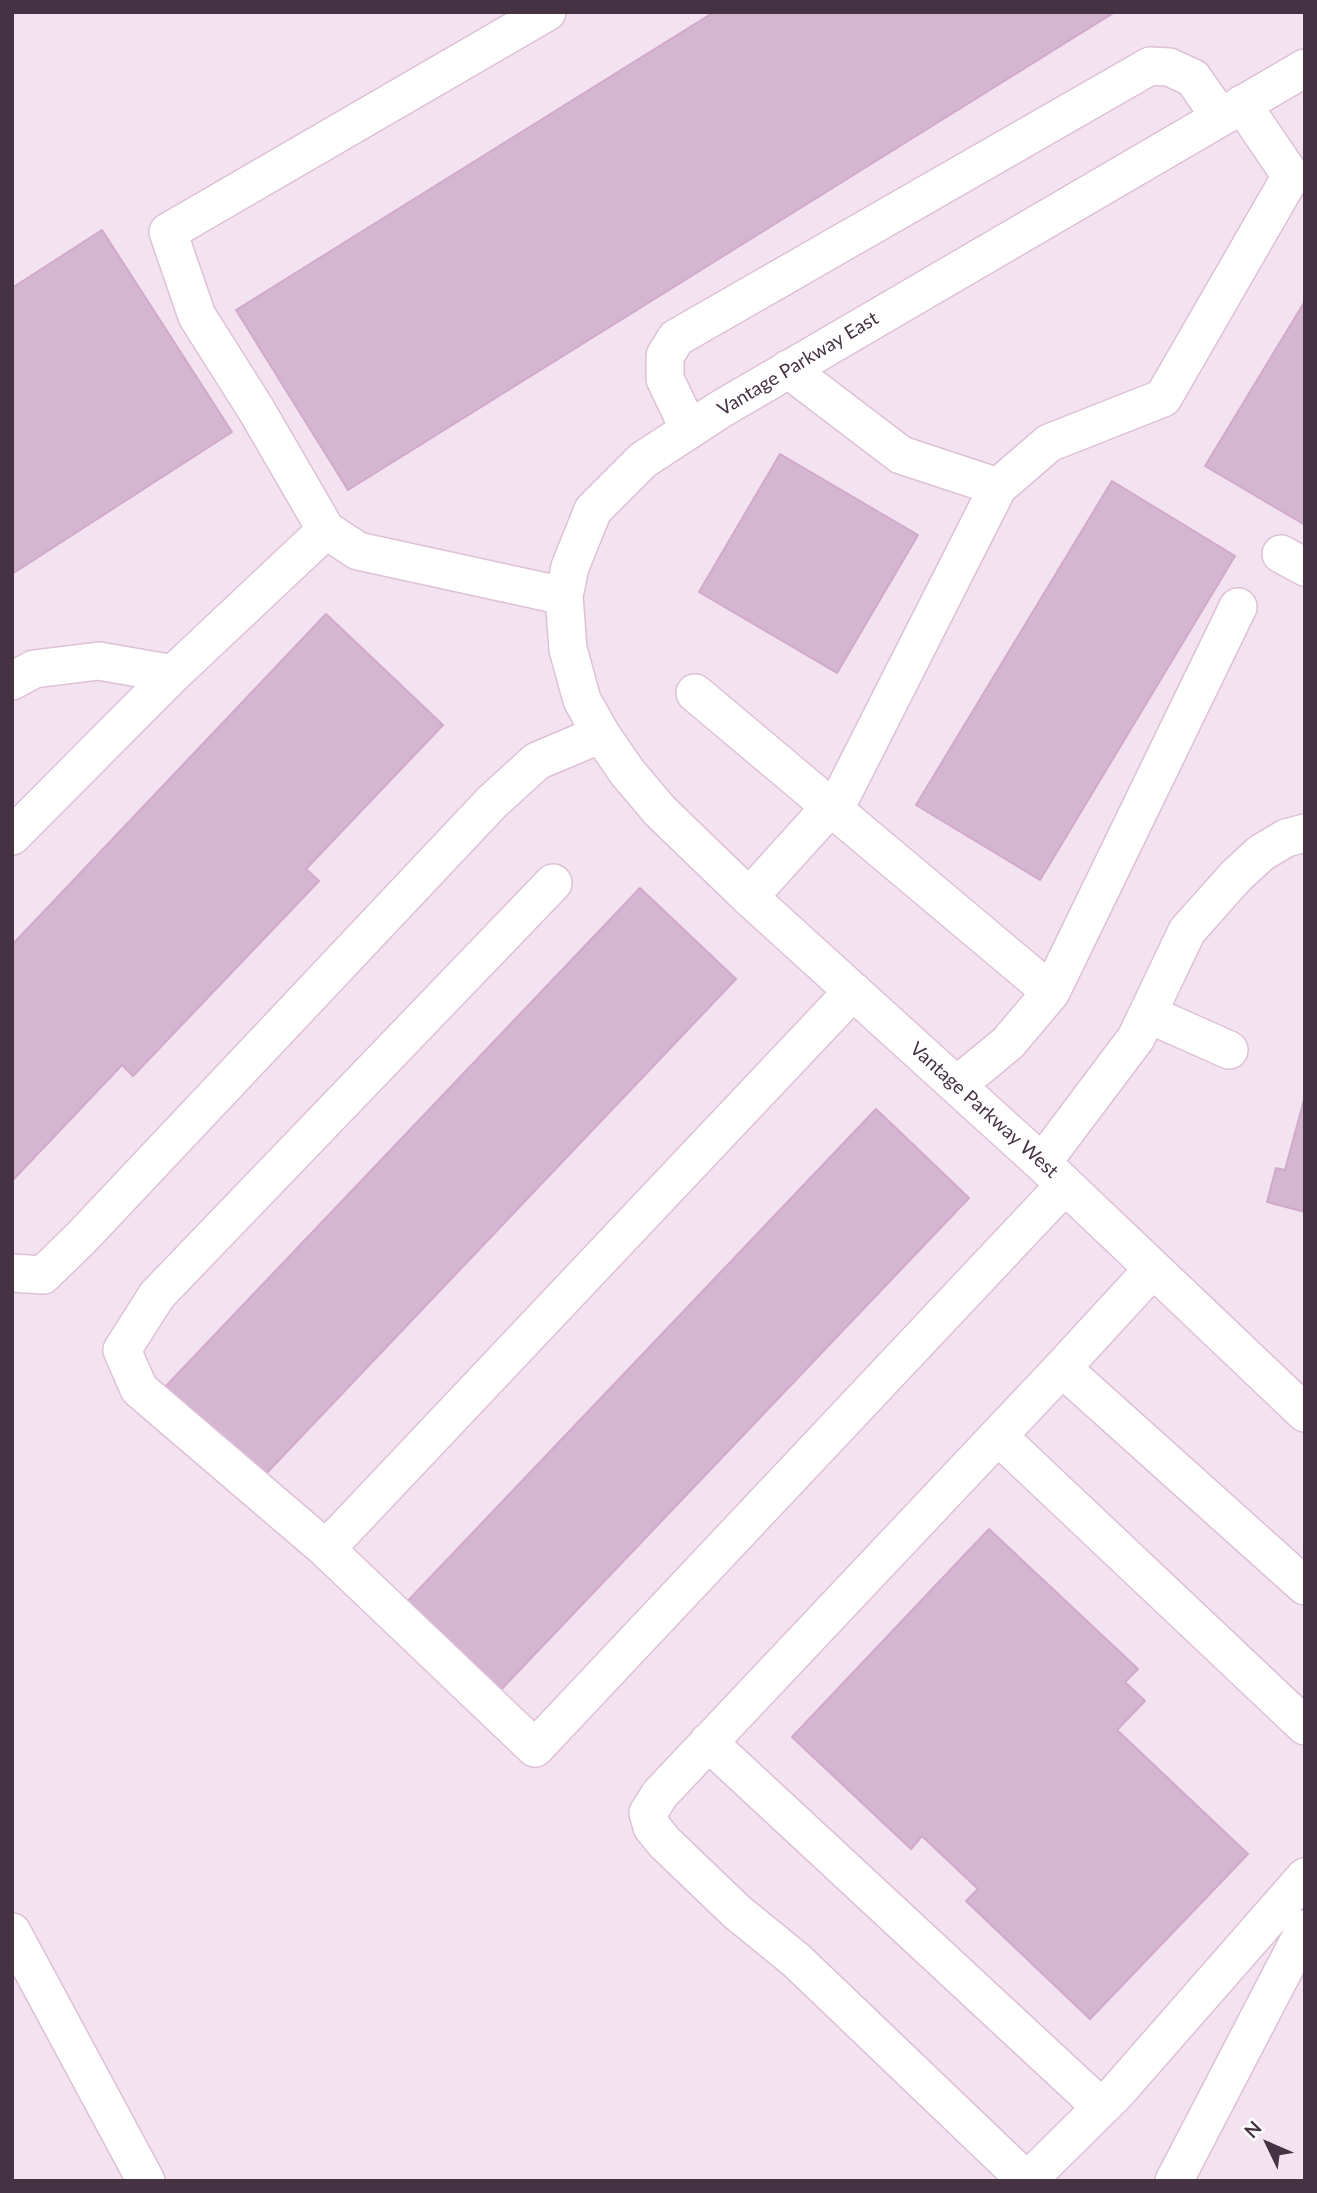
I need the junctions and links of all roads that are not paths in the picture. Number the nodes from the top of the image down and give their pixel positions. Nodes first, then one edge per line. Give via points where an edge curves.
1 (547, 12) edge
2 (1305, 68) edge
3 (1231, 111) junction
4 (1298, 170) edge
5 (788, 369) junction
6 (689, 429) junction
7 (998, 487) junction
8 (326, 530) junction
9 (564, 596) junction
10 (1238, 607) dead end
11 (173, 674) junction
12 (12, 681) edge
13 (695, 693) dead end
14 (601, 734) junction
15 (830, 808) junction
16 (660, 811) joint
17 (1305, 833) edge
18 (12, 836) edge
19 (553, 883) dead end
20 (749, 897) junction
21 (853, 991) junction
22 (1051, 992) junction
23 (1148, 1014) junction
24 (1229, 1050) dead end
25 (957, 1085) junction
26 (1054, 1174) junction
27 (1153, 1269) junction
28 (12, 1273) edge
29 (1062, 1368) junction
30 (1305, 1413) edge
31 (998, 1436) junction
32 (327, 1549) junction
33 (1305, 1586) edge
34 (1305, 1726) edge
35 (708, 1742) junction
36 (1305, 1877) edge
37 (1305, 1928) edge
38 (12, 1932) edge
39 (1101, 2107) junction
40 (146, 2181) edge
41 (1027, 2181) edge
42 (1174, 2181) edge

1 - 8 street via 167,232 197,316
2 - 3 street, Vantage Parkway East
3 - 4 street
3 - 5 street, Vantage Parkway East
3 - 6 street via 1193,78 1169,67 1150,66 676,338 665,356 666,379
4 - 7 street via 1163,398 1049,443
5 - 6 street, Vantage Parkway East
5 - 7 street via 901,455
6 - 9 street, Vantage Parkway East via 643,460 593,509
7 - 15 street via 843,793
8 - 9 street via 358,551
8 - 11 street
9 - 14 street, Vantage Parkway East via 568,649 582,700
10 - 22 street
11 - 12 street via 99,661 34,669
11 - 18 street
13 - 15 street
14 - 16 street, Vantage Parkway East
14 - 28 street via 537,761 492,802 82,1237 43,1275
15 - 20 street
15 - 22 street
16 - 20 street, Vantage Parkway West
17 - 23 street via 1261,853 1187,930
19 - 32 street via 157,1295 122,1350 139,1389
20 - 21 street, Vantage Parkway West
21 - 25 street, Vantage Parkway West
21 - 32 street
22 - 25 street via 1008,1043
23 - 24 street
23 - 26 street
25 - 26 street, Vantage Parkway West
26 - 27 street, Vantage Parkway West
26 - 32 street via 535,1748
27 - 29 street
27 - 30 street, Vantage Parkway West
29 - 31 street
29 - 33 street
31 - 34 street
31 - 35 street
35 - 39 street
35 - 41 street via 660,1794 648,1813 652,1827
36 - 39 street
37 - 42 street
38 - 40 street
39 - 41 street

